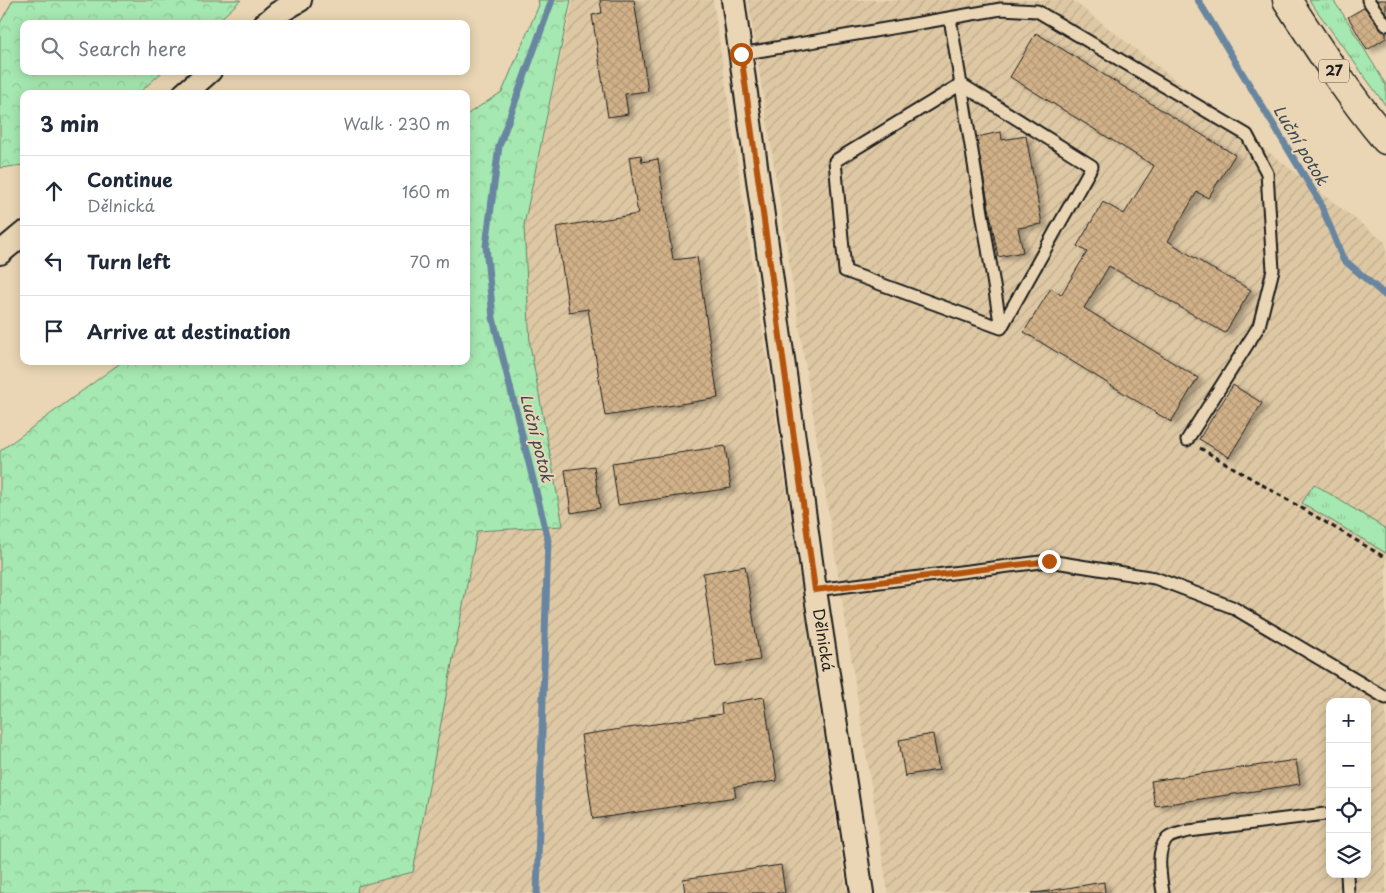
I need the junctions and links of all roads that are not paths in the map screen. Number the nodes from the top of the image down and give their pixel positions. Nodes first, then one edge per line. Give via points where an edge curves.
1 (300, 0) edge
2 (733, 0) edge
3 (1287, 0) edge
4 (1368, 0) edge
5 (950, 18) junction
6 (270, 20) edge
7 (1386, 26) edge
8 (741, 54) junction
9 (205, 75) edge
10 (961, 84) junction
11 (189, 90) edge
12 (1386, 140) edge
13 (20, 236) edge
14 (0, 253) edge
15 (1001, 328) junction
16 (1187, 440) road end
17 (815, 590) junction
18 (1386, 698) edge
19 (1326, 814) edge
20 (1347, 878) edge
21 (862, 893) edge
22 (1162, 893) edge
23 (1348, 893) edge

1 - 6 street
2 - 8 street, Dělnická
3 - 12 main road, 27 via 1362,111
4 - 7 lane
5 - 8 lane
5 - 10 lane
5 - 16 lane via 1001,9 1037,11 1247,135 1268,173 1273,270 1259,326
8 - 17 street, Dělnická
9 - 11 street
10 - 15 lane
10 - 15 lane via 1092,166
10 - 15 lane via 835,161 845,271
13 - 14 street
17 - 18 lane via 1049,561 1155,578 1232,607
17 - 21 street, Dělnická
19 - 22 lane via 1177,834 1167,839 1159,854
20 - 23 lane

